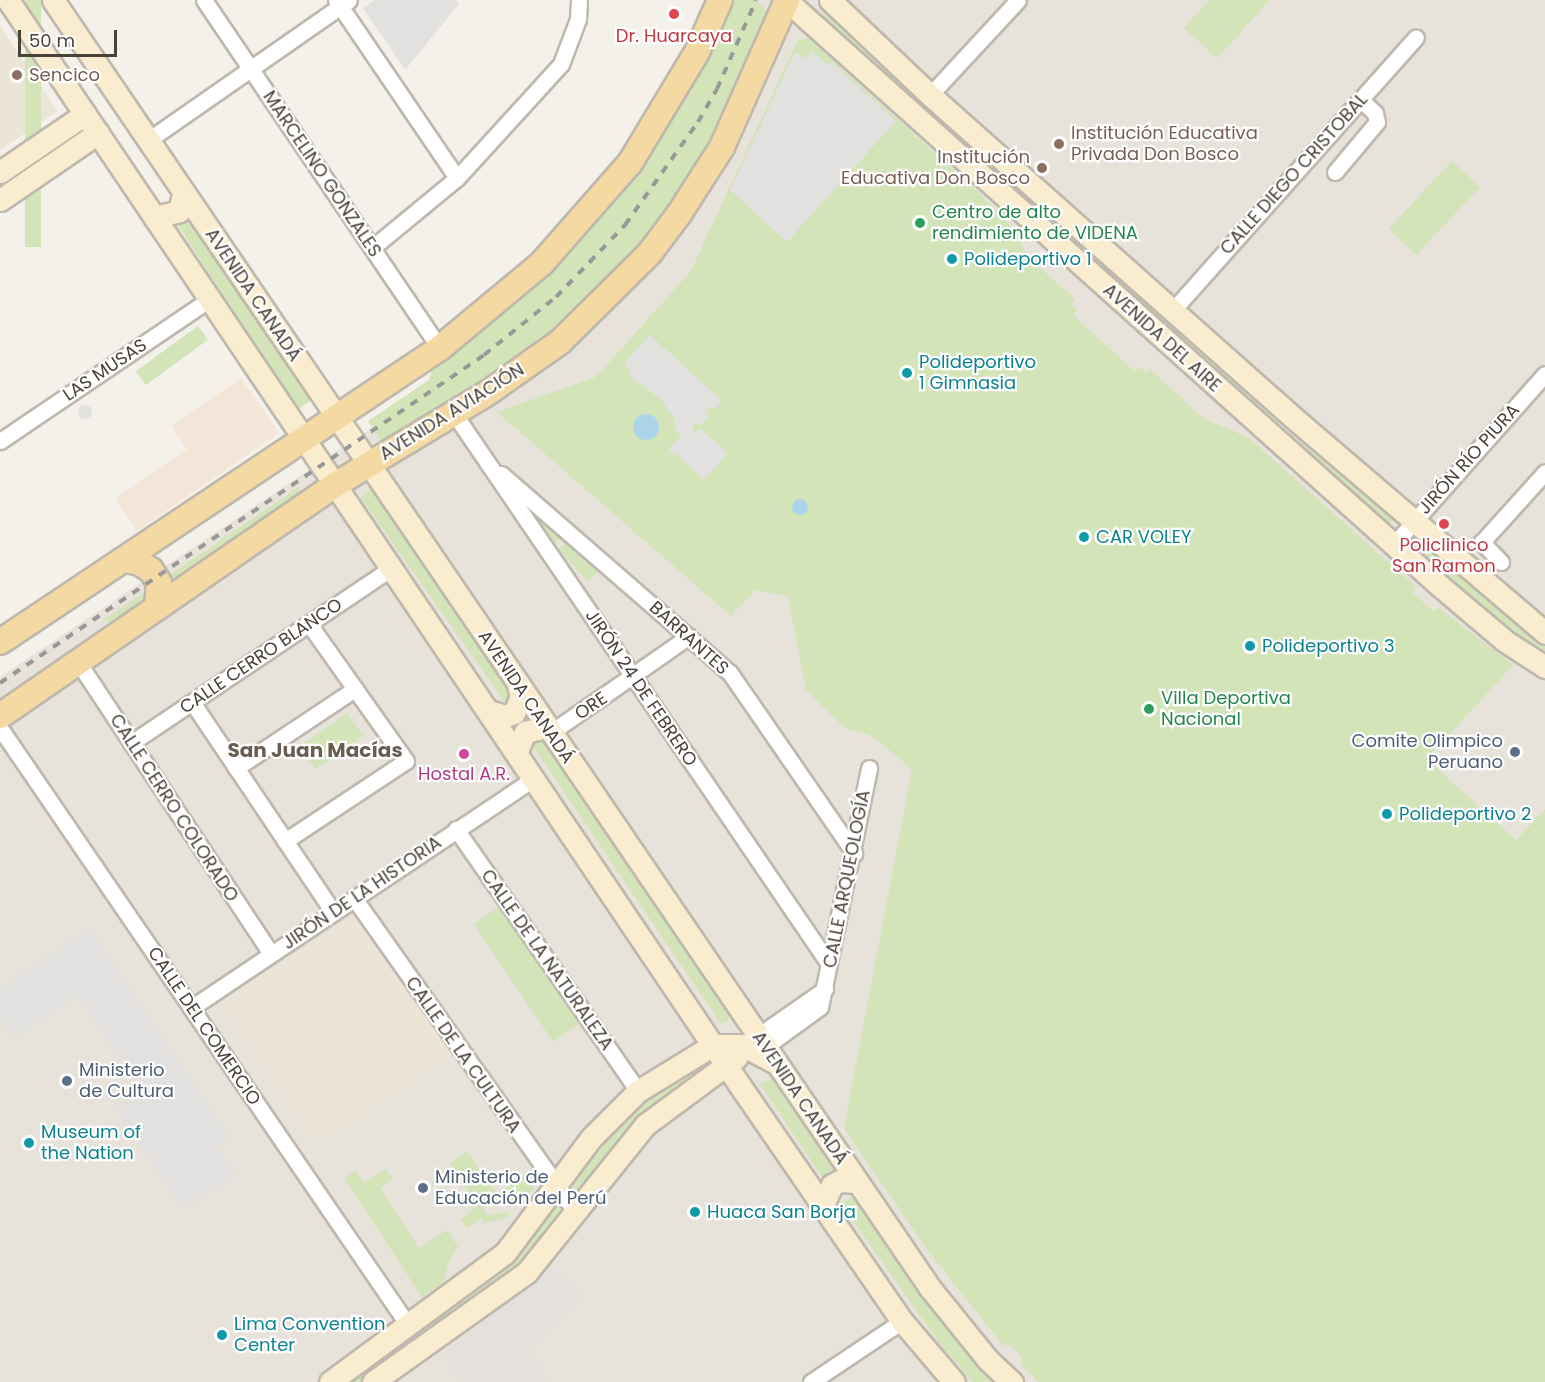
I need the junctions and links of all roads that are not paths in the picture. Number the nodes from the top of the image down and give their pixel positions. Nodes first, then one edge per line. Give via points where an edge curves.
1 (8, 0) edge
2 (53, 0) edge
3 (204, 0) edge
4 (579, 0) edge
5 (720, 0) edge
6 (787, 0) edge
7 (830, 0) edge
8 (1018, 0) edge
9 (342, 2) edge
10 (1416, 37) dead end
11 (250, 66) junction
12 (930, 95) junction
13 (1361, 100) junction
14 (85, 114) junction
15 (98, 133) junction
16 (147, 141) junction
17 (983, 142) junction
18 (968, 161) junction
19 (0, 172) edge
20 (1335, 172) dead end
21 (457, 178) junction
22 (183, 193) junction
23 (0, 200) edge
24 (154, 218) junction
25 (372, 248) junction
26 (210, 299) junction
27 (1173, 310) junction
28 (440, 348) junction
29 (1545, 374) edge
30 (453, 412) junction
31 (335, 416) junction
32 (1296, 420) junction
33 (303, 437) junction
34 (0, 441) edge
35 (1277, 441) junction
36 (484, 459) junction
37 (369, 463) junction
38 (1545, 472) edge
39 (335, 485) junction
40 (1413, 522) junction
41 (1394, 544) junction
42 (123, 560) junction
43 (390, 570) junction
44 (1472, 574) junction
45 (157, 608) junction
46 (309, 624) junction
47 (1545, 633) edge
48 (689, 636) junction
49 (0, 642) edge
50 (78, 662) junction
51 (1545, 668) edge
52 (634, 677) junction
53 (518, 687) junction
54 (355, 689) junction
55 (192, 702) junction
56 (489, 711) junction
57 (0, 716) edge
58 (0, 728) edge
59 (548, 730) junction
60 (131, 743) junction
61 (517, 751) junction
62 (236, 768) junction
63 (869, 768) dead end
64 (534, 778) junction
65 (456, 830) junction
66 (285, 841) junction
67 (854, 853) junction
68 (354, 898) junction
69 (333, 912) junction
70 (271, 954) junction
71 (829, 964) junction
72 (191, 1008) junction
73 (713, 1045) junction
74 (761, 1048) junction
75 (727, 1066) junction
76 (638, 1091) junction
77 (857, 1182) junction
78 (554, 1185) junction
79 (823, 1205) junction
80 (575, 1211) junction
81 (902, 1321) junction
82 (408, 1325) junction
83 (330, 1382) edge
84 (373, 1382) edge
85 (811, 1382) edge
86 (954, 1382) edge
87 (1012, 1382) edge

1 - 14 main road, AVENIDA CANADÁ
2 - 16 main road, AVENIDA CANADÁ
3 - 11 street, MARCELINO GONZALES
4 - 21 street via 578,19 561,64
5 - 28 main road via 667,107 608,192 543,263
6 - 18 main road, AVENIDA DEL AIRE
6 - 30 main road, AVENIDA AVIACIÓN via 753,86 722,147 649,254 560,342
7 - 12 main road, AVENIDA DEL AIRE
8 - 12 street
9 - 11 street
9 - 21 street
10 - 13 street, CALLE DIEGO CRISTOBAL
11 - 16 street
11 - 25 street, MARCELINO GONZALES
12 - 17 main road, AVENIDA DEL AIRE
13 - 20 street via 1375,113 1377,122
13 - 27 street, CALLE DIEGO CRISTOBAL
14 - 15 main road, AVENIDA CANADÁ
14 - 19 main road
15 - 23 main road
15 - 24 main road, AVENIDA CANADÁ
16 - 22 main road, AVENIDA CANADÁ
17 - 18 main road
17 - 27 main road, AVENIDA DEL AIRE
18 - 35 main road, AVENIDA DEL AIRE
21 - 25 street
22 - 24 main road via 179,211
22 - 31 main road, AVENIDA CANADÁ
24 - 26 main road, AVENIDA CANADÁ
25 - 28 street, MARCELINO GONZALES
26 - 33 main road, AVENIDA CANADÁ
26 - 34 street, LAS MUSAS
27 - 32 main road, AVENIDA DEL AIRE
28 - 31 main road
29 - 40 street, JIRÓN RÍO PIURA
30 - 36 street, JIRÓN 24 DE FEBRERO
30 - 37 main road, AVENIDA AVIACIÓN
31 - 33 main road
31 - 37 main road, AVENIDA CANADÁ
32 - 35 main road
32 - 40 main road, AVENIDA DEL AIRE
33 - 39 main road, AVENIDA CANADÁ
33 - 42 main road
35 - 41 main road, AVENIDA DEL AIRE
36 - 48 street, BARRANTES
36 - 52 street, JIRÓN 24 DE FEBRERO
37 - 39 main road, AVENIDA AVIACIÓN
37 - 53 main road, AVENIDA CANADÁ
38 - 44 street via 1482,542 1496,558
39 - 43 main road, AVENIDA CANADÁ
39 - 45 main road, AVENIDA AVIACIÓN
40 - 41 street, JIRÓN RÍO PIURA
40 - 44 main road, AVENIDA DEL AIRE
41 - 51 main road, AVENIDA DEL AIRE via 1477,618
42 - 45 main road via 138,562 151,570 159,583
42 - 49 main road
43 - 46 street, CALLE CERRO BLANCO
43 - 56 main road, AVENIDA CANADÁ
44 - 47 main road, AVENIDA DEL AIRE
45 - 50 main road, AVENIDA AVIACIÓN
46 - 54 street
46 - 55 street, CALLE CERRO BLANCO
48 - 52 street, ORE
48 - 67 street, BARRANTES via 730,673
50 - 57 main road, AVENIDA AVIACIÓN
50 - 60 street, CALLE CERRO COLORADO
52 - 59 street, ORE
52 - 71 street, JIRÓN 24 DE FEBRERO
53 - 56 main road via 521,696 514,713 505,716
53 - 59 main road, AVENIDA CANADÁ
54 - 62 street
54 - 66 street via 406,761
55 - 60 street, CALLE CERRO BLANCO
55 - 62 street
56 - 61 main road, AVENIDA CANADÁ
58 - 72 street, CALLE DEL COMERCIO
59 - 61 main road via 525,732
59 - 74 main road, AVENIDA CANADÁ via 742,1013
60 - 70 street, CALLE CERRO COLORADO
61 - 64 main road, AVENIDA CANADÁ
62 - 66 street
63 - 67 street, CALLE ARQUEOLOGÍA
64 - 65 street, JIRÓN DE LA HISTORIA
64 - 73 main road, AVENIDA CANADÁ
65 - 68 street, JIRÓN DE LA HISTORIA
65 - 76 street, CALLE DE LA NATURALEZA
66 - 69 street
67 - 71 street, CALLE ARQUEOLOGÍA
68 - 69 street, JIRÓN DE LA HISTORIA
68 - 78 street, CALLE DE LA CULTURA
69 - 70 street, JIRÓN DE LA HISTORIA
70 - 72 street, JIRÓN DE LA HISTORIA
71 - 74 street, CALLE ARQUEOLOGÍA via 820,1007
72 - 82 street, CALLE DEL COMERCIO
73 - 74 main road
73 - 75 main road, AVENIDA CANADÁ
73 - 76 main road
74 - 75 main road
74 - 77 main road, AVENIDA CANADÁ
75 - 79 main road, AVENIDA CANADÁ
75 - 80 main road via 669,1104 645,1125
76 - 78 main road via 613,1113
77 - 79 main road via 840,1180 832,1185
77 - 87 main road, AVENIDA CANADÁ via 930,1288 988,1360
78 - 80 street, CALLE DE LA CULTURA
78 - 82 main road via 505,1253
79 - 81 main road, AVENIDA CANADÁ
80 - 84 main road via 518,1280
81 - 85 street
81 - 86 main road, AVENIDA CANADÁ
82 - 83 main road

